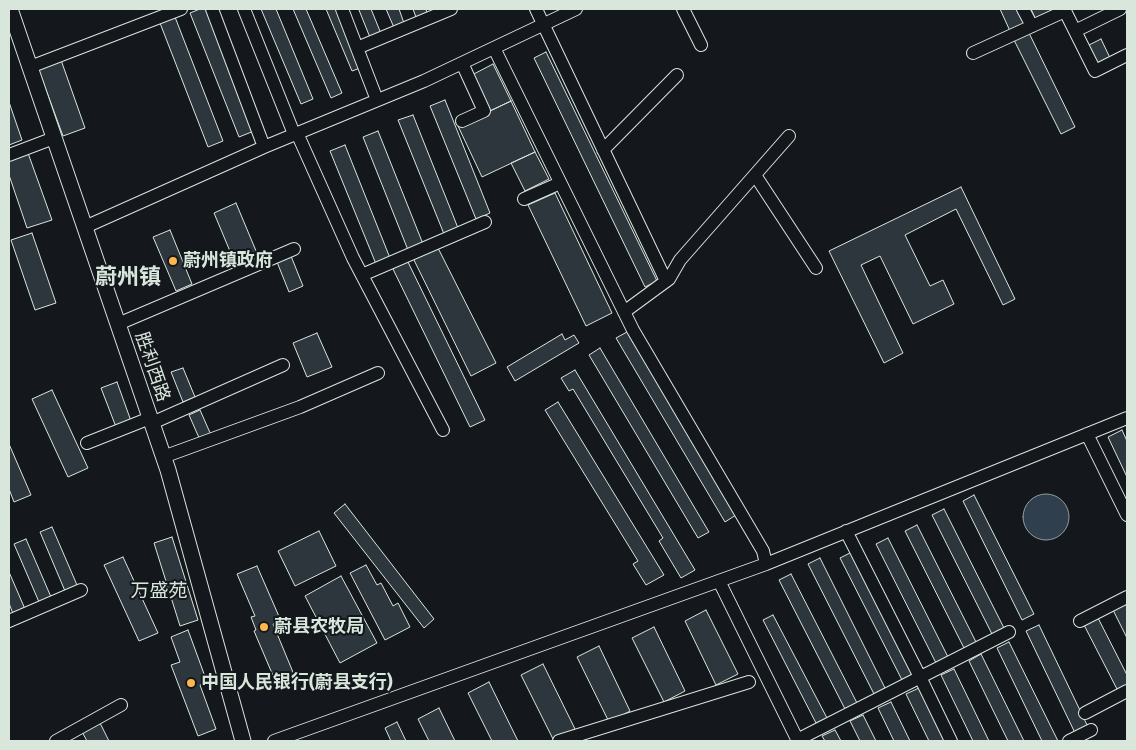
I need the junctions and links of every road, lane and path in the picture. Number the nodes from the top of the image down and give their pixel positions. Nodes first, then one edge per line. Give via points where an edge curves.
1 (10, 9) edge
2 (180, 9) edge
3 (212, 9) edge
4 (244, 9) edge
5 (451, 9) edge
6 (536, 9) edge
7 (576, 9) edge
8 (683, 9) edge
9 (1023, 9) edge
10 (1120, 9) edge
11 (346, 10) edge
12 (1065, 10) edge
13 (542, 25) junction
14 (1032, 26) junction
15 (1075, 31) junction
16 (701, 45) dead end
17 (357, 48) junction
18 (494, 48) junction
19 (973, 53) dead end
20 (1127, 56) edge
21 (462, 63) junction
22 (30, 67) junction
23 (676, 75) dead end
24 (377, 100) junction
25 (462, 121) dead end
26 (296, 134) junction
27 (789, 136) dead end
28 (54, 138) junction
29 (264, 147) junction
30 (603, 150) junction
31 (9, 155) edge
32 (755, 175) junction
33 (560, 183) junction
34 (524, 199) dead end
35 (485, 222) dead end
36 (85, 227) junction
37 (294, 249) dead end
38 (816, 268) dead end
39 (362, 275) junction
40 (666, 281) junction
41 (624, 312) junction
42 (118, 324) junction
43 (283, 365) dead end
44 (378, 373) dead end
45 (1127, 418) edge
46 (151, 421) junction
47 (444, 430) dead end
48 (1087, 434) junction
49 (87, 443) dead end
50 (163, 457) junction
51 (1127, 514) edge
52 (846, 531) junction
53 (766, 564) junction
54 (718, 581) junction
55 (81, 590) dead end
56 (1127, 597) edge
57 (9, 621) edge
58 (1080, 622) dead end
59 (1009, 632) dead end
60 (920, 677) junction
61 (749, 682) dead end
62 (1127, 691) edge
63 (121, 705) dead end
64 (1085, 712) dead end
65 (1091, 730) dead end
66 (56, 741) edge
67 (244, 741) edge
68 (274, 741) edge
69 (559, 741) edge
70 (798, 741) edge
71 (951, 741) edge
72 (1069, 741) edge

1 - 22 main road, 胜利西路
2 - 22 street
3 - 29 street
4 - 26 street
5 - 17 street
6 - 13 street
7 - 13 street
8 - 16 street
9 - 14 street
10 - 15 street
11 - 17 street
12 - 14 street
12 - 15 street
13 - 18 street
13 - 30 street
14 - 19 street
15 - 20 street via 1095,71
17 - 24 street
18 - 21 street
18 - 33 street
21 - 24 street
21 - 25 street via 484,111
22 - 28 main road, 胜利西路
23 - 30 street
24 - 26 street
26 - 29 street
26 - 39 street
27 - 32 street
28 - 31 street
28 - 36 main road, 胜利西路
29 - 36 street
30 - 40 street
32 - 38 street
32 - 40 street via 680,260
33 - 34 street
33 - 41 street
35 - 39 street
36 - 42 main road, 胜利西路
37 - 42 street
39 - 47 street
40 - 41 street
41 - 53 street via 763,551
42 - 46 main road, 胜利西路
43 - 46 street
44 - 50 street via 300,407
45 - 48 street
46 - 49 street
46 - 50 main road, 胜利西路
48 - 51 street
48 - 52 street
50 - 67 main road, 胜利西路
52 - 53 street
52 - 60 street
53 - 54 street
54 - 68 street
54 - 70 street
55 - 57 street
56 - 58 street
59 - 60 street
60 - 70 street
60 - 71 street
61 - 69 street
62 - 64 street
63 - 66 street
65 - 72 street

